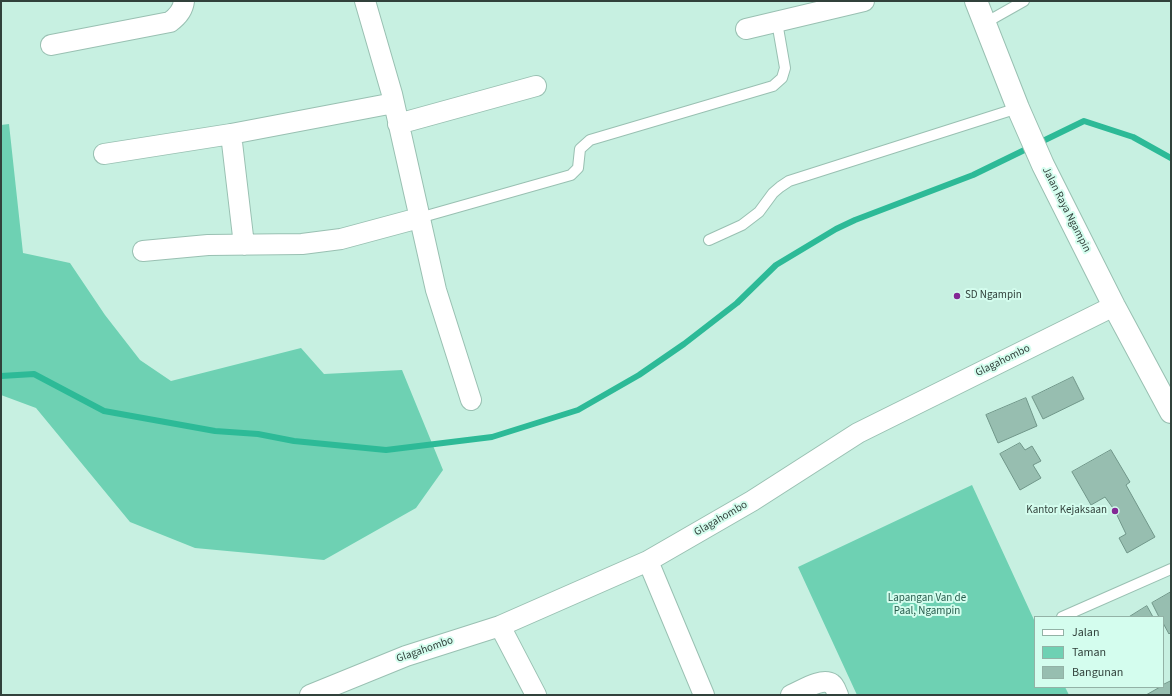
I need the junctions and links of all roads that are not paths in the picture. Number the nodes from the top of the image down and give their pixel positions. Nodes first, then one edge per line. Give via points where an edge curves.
1 (184, 1) edge
2 (365, 1) edge
3 (864, 1) edge
4 (976, 1) edge
5 (1024, 1) edge
6 (777, 22) junction
7 (985, 23) junction
8 (746, 29) dead end
9 (52, 45) dead end
10 (536, 86) dead end
11 (394, 103) junction
12 (1018, 108) junction
13 (398, 124) junction
14 (232, 134) junction
15 (104, 154) dead end
16 (419, 218) junction
17 (709, 240) dead end
18 (244, 245) junction
19 (144, 251) dead end
20 (1114, 306) junction
21 (471, 400) dead end
22 (1171, 412) edge
23 (648, 561) junction
24 (1171, 569) edge
25 (1064, 616) edge
26 (500, 626) junction
27 (310, 695) edge
28 (536, 695) edge
29 (704, 695) edge
30 (791, 695) edge
31 (838, 695) edge

1 - 9 street via 176,18 170,22
2 - 11 street
3 - 6 street
4 - 7 main road, Jalan Raya Ngampin
5 - 7 lane
6 - 8 street
6 - 16 lane via 785,68 782,78 773,86 590,140 580,149 578,168 571,175
7 - 12 main road, Jalan Raya Ngampin
10 - 13 street
11 - 13 street
11 - 14 street
12 - 17 lane via 789,181 773,193 759,212 742,226
12 - 20 main road, Jalan Raya Ngampin via 1043,165
13 - 16 street
14 - 15 street
14 - 18 street
16 - 18 street via 341,239 302,244
16 - 21 street via 436,290
18 - 19 street via 208,245
20 - 22 main road, Jalan Raya Ngampin
20 - 23 street, Glagahombo via 858,433 752,501
23 - 26 street, Glagahombo
23 - 29 street
24 - 25 lane
26 - 27 street, Glagahombo via 406,656
26 - 28 street
30 - 31 street via 827,681 834,686

